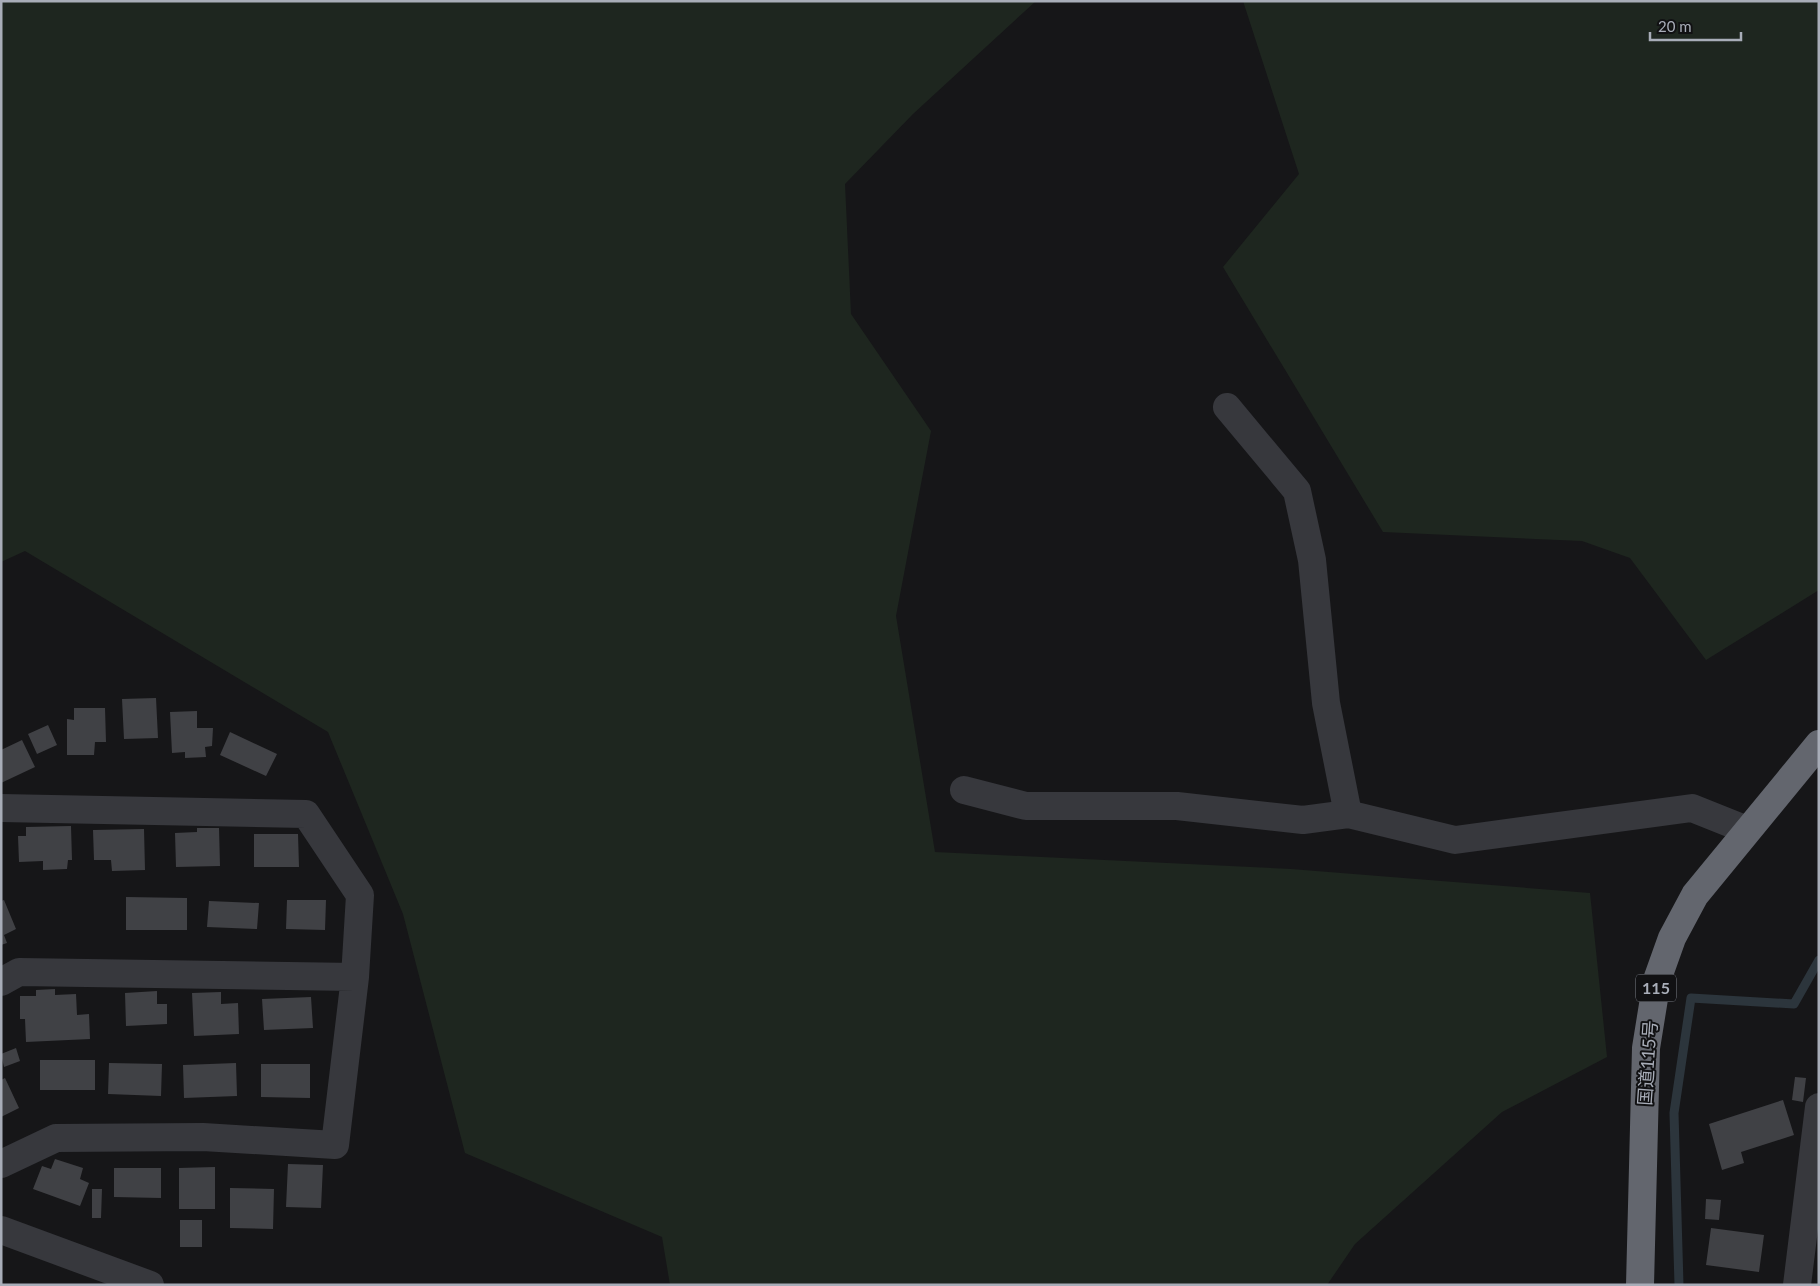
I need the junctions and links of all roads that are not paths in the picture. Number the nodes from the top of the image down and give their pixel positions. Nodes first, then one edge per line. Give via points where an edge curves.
1 (1227, 407) dead end
2 (1819, 744) edge
3 (964, 790) dead end
4 (1, 808) edge
5 (1348, 814) junction
6 (1747, 830) junction
7 (355, 977) junction
8 (1, 982) edge
9 (1819, 1108) edge
10 (1, 1164) edge
11 (1, 1230) edge
12 (150, 1285) edge
13 (1640, 1285) edge
14 (1797, 1285) edge

1 - 5 street via 1297,491 1312,560 1326,703
2 - 6 highway, 国道115号 / 115
3 - 5 street via 1026,806 1177,806 1304,820
4 - 7 street via 306,814 360,895
5 - 6 street via 1455,840 1692,808
6 - 13 highway, 国道115号 / 115 via 1695,896 1672,938 1657,980 1646,1048
7 - 8 street via 19,972
7 - 10 street via 336,1145 203,1137 56,1138
9 - 14 street
11 - 12 street

